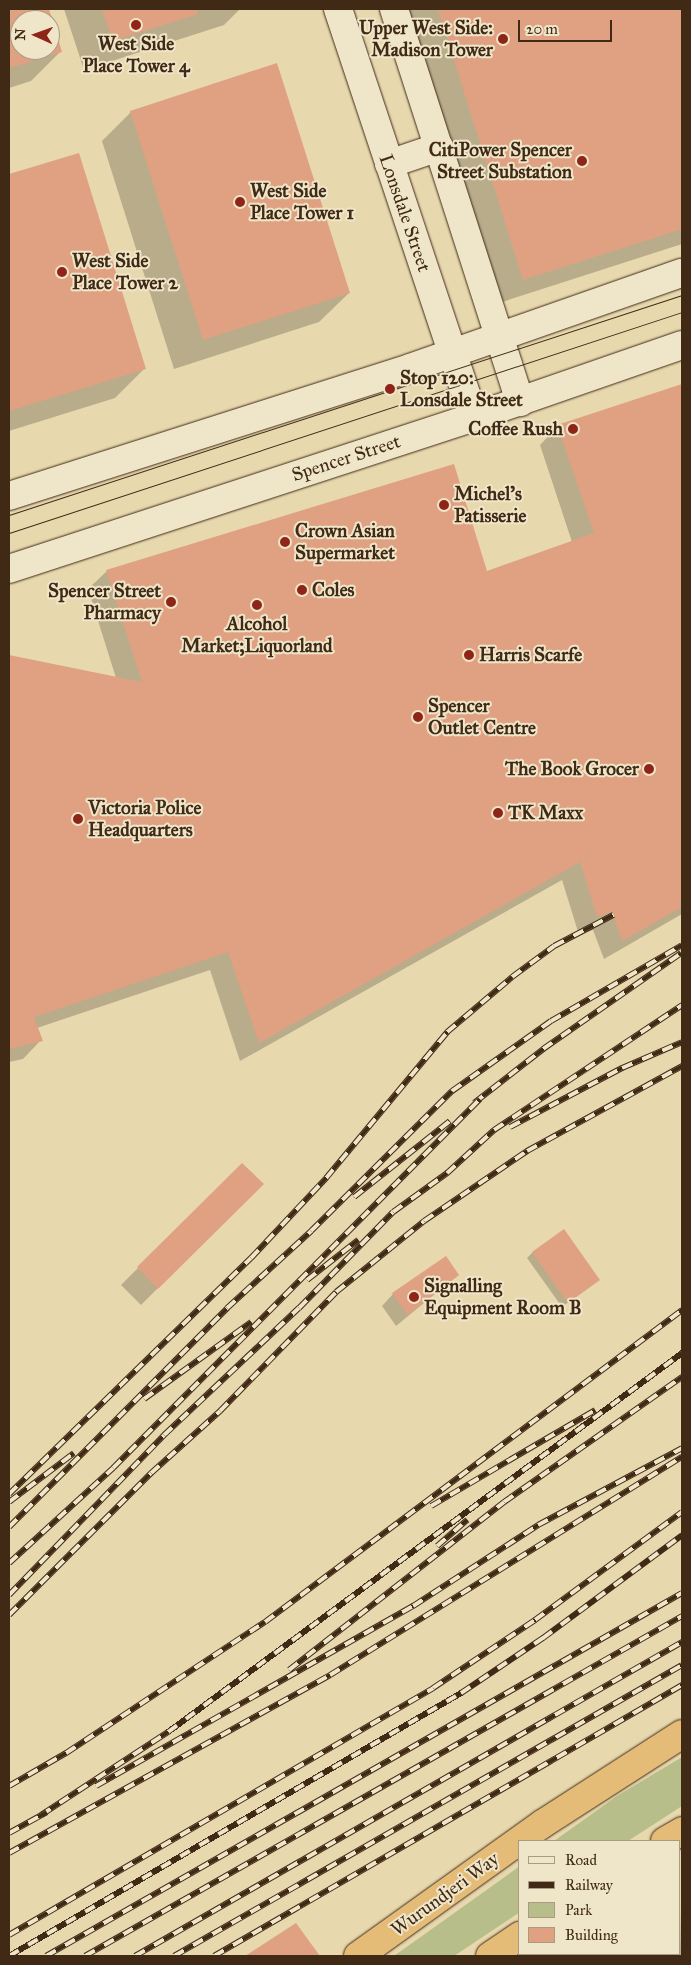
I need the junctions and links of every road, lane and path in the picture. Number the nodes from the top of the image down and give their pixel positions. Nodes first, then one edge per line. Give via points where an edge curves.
1 (338, 9) edge
2 (394, 9) edge
3 (439, 146) junction
4 (388, 164) junction
5 (682, 273) edge
6 (500, 338) junction
7 (682, 345) edge
8 (453, 353) junction
9 (520, 402) junction
10 (474, 417) junction
11 (9, 496) edge
12 (9, 569) edge
13 (682, 1734) edge
14 (682, 1831) edge
15 (520, 1840) edge
16 (668, 1840) edge
17 (518, 1842) edge
18 (518, 1937) edge
19 (358, 1956) edge
20 (490, 1956) edge

1 - 4 main road, Lonsdale Street
2 - 3 main road
3 - 4 main road
3 - 6 main road
4 - 8 main road, Lonsdale Street
5 - 6 main road
6 - 8 main road
6 - 9 main road
7 - 9 main road, Spencer Street
8 - 10 main road, Lonsdale Street
8 - 11 main road
9 - 10 main road, Spencer Street
10 - 12 main road, Spencer Street
13 - 15 highway, Wurundjeri Way
14 - 16 highway
17 - 19 highway, Wurundjeri Way
18 - 20 highway

